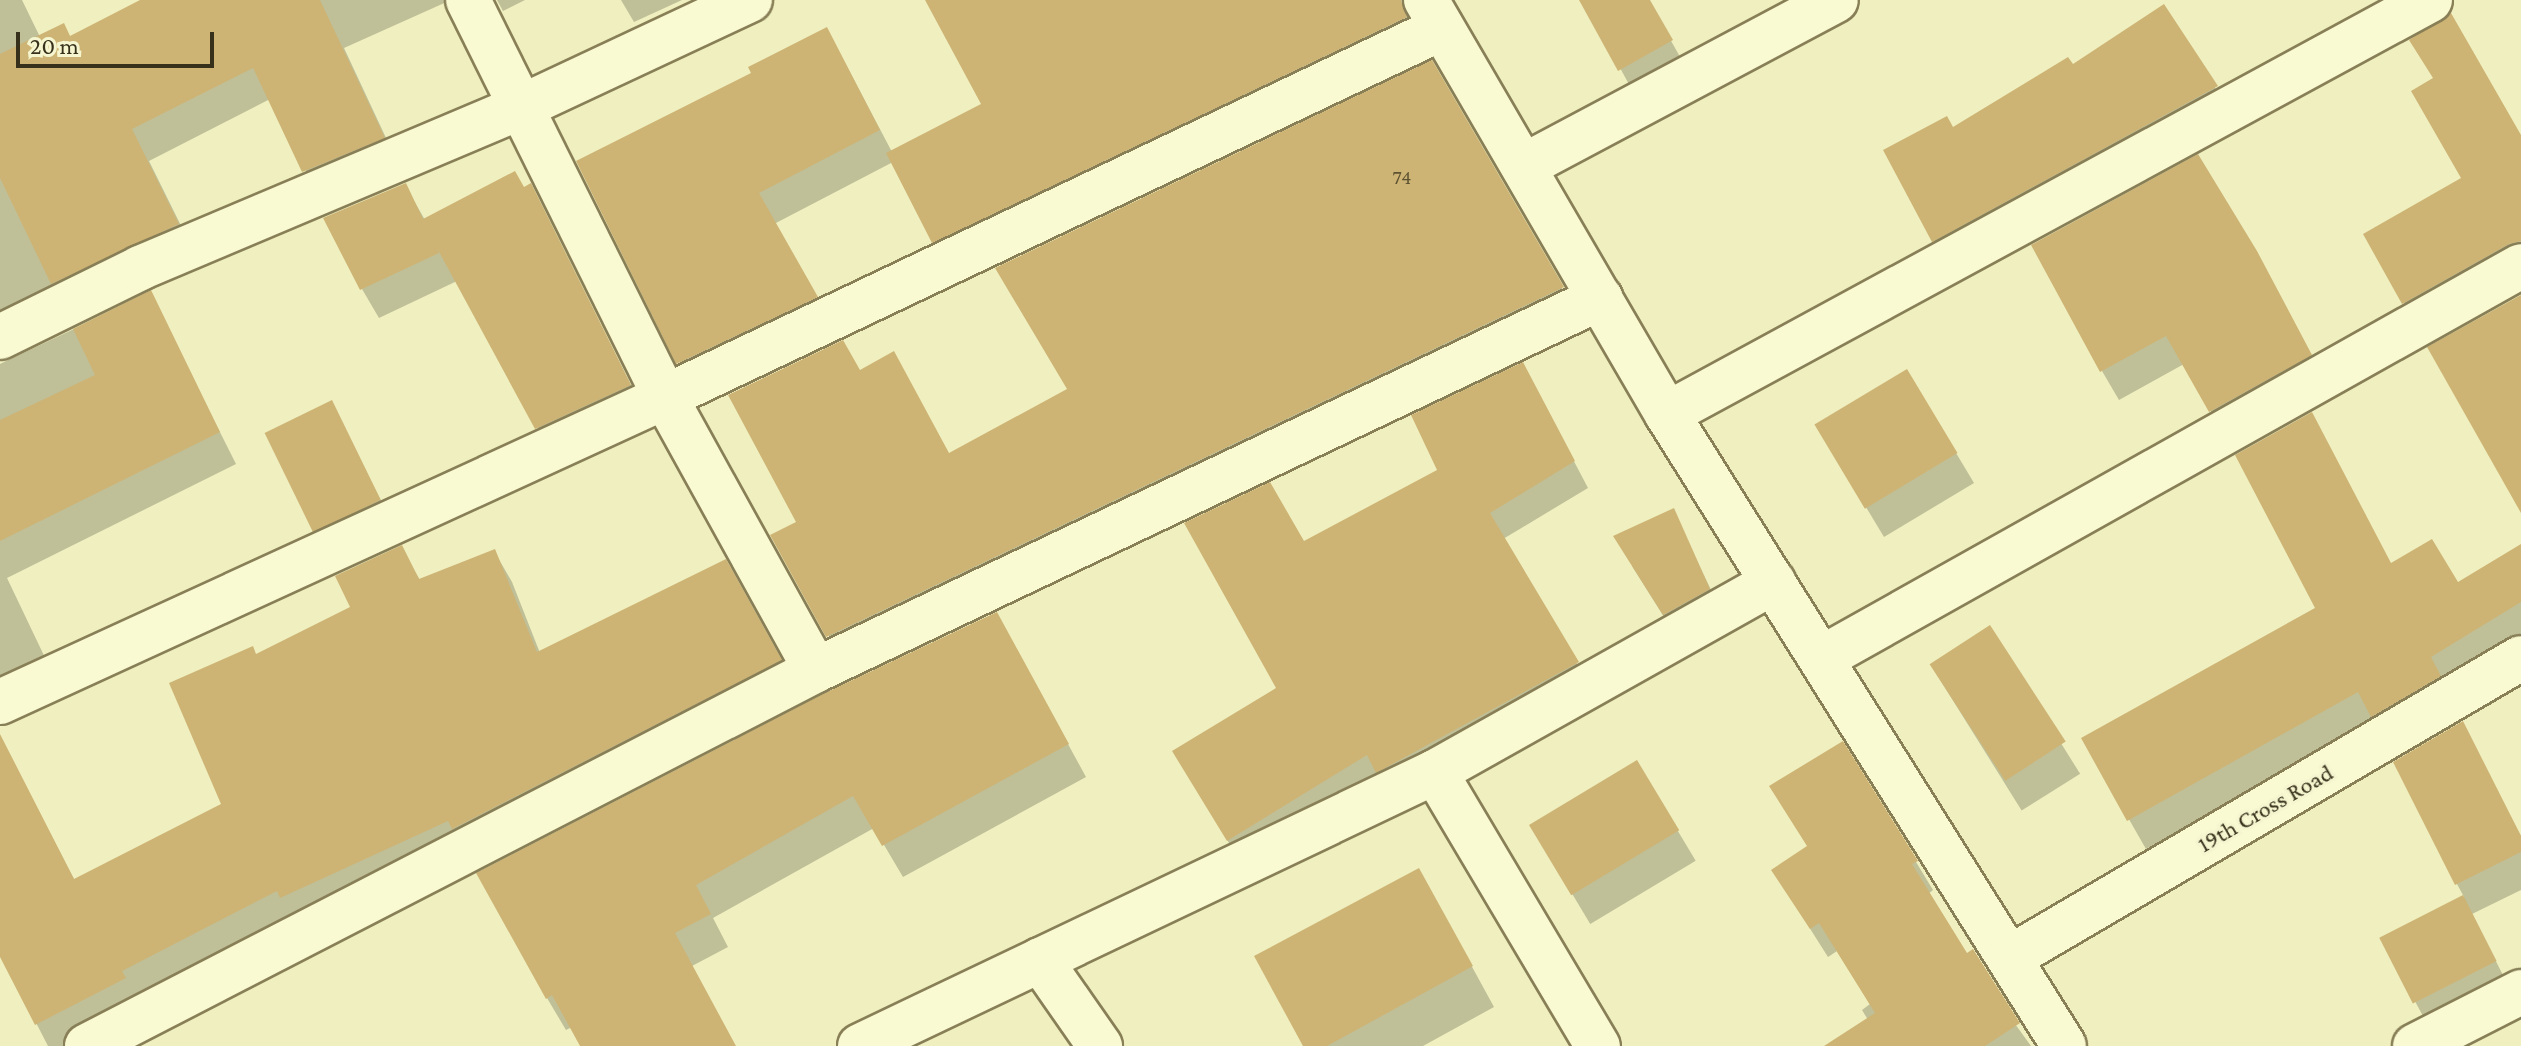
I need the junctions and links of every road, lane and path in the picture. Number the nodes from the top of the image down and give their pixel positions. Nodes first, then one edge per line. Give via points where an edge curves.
1 (468, 0) edge
2 (750, 0) edge
3 (1836, 0) edge
4 (2430, 0) edge
5 (1434, 14) edge
6 (519, 108) junction
7 (1524, 166) junction
8 (2521, 266) edge
9 (1600, 298) junction
10 (0, 337) edge
11 (665, 397) junction
12 (1667, 414) junction
13 (1773, 582) junction
14 (1822, 658) junction
15 (2521, 658) edge
16 (816, 670) junction
17 (0, 702) edge
18 (1435, 772) junction
19 (2009, 958) junction
20 (1040, 960) junction
21 (2521, 992) edge
22 (87, 1046) edge
23 (860, 1046) edge
24 (1100, 1046) edge
25 (1598, 1046) edge
26 (2064, 1046) edge
27 (2415, 1046) edge

1 - 6 street
2 - 6 street
3 - 7 street
4 - 12 street
5 - 7 street
5 - 11 street
6 - 10 street via 140,268
6 - 11 street
7 - 9 street
8 - 14 street
9 - 12 street
9 - 16 street
11 - 16 street
11 - 17 street
12 - 13 street
13 - 14 street
13 - 18 street
14 - 19 street
15 - 19 street, 19th Cross Road
16 - 22 street
18 - 20 street
18 - 25 street
19 - 26 street
20 - 23 street
20 - 24 street
21 - 27 street

